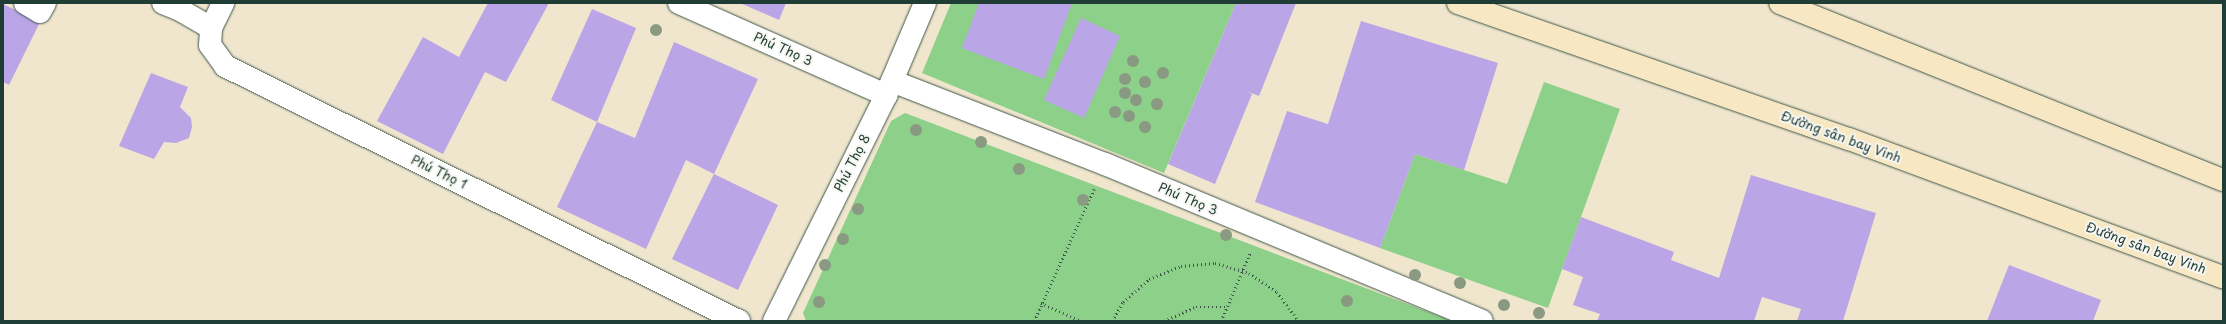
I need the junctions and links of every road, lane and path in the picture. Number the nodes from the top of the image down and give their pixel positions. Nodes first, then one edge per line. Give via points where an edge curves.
1 (25, 3) edge
2 (45, 3) edge
3 (223, 3) edge
4 (679, 3) edge
5 (925, 3) edge
6 (1458, 3) edge
7 (1780, 3) edge
8 (176, 5) edge
9 (211, 28) junction
10 (889, 88) junction
11 (1105, 164) junction
12 (2223, 180) edge
13 (1260, 229) junction
14 (2223, 277) edge
15 (1042, 303) junction
16 (1226, 308) junction
17 (739, 321) edge
18 (774, 321) edge
19 (1034, 321) edge
20 (1081, 321) edge
21 (1112, 321) edge
22 (1164, 321) edge
23 (1221, 321) edge
24 (1299, 321) edge
25 (1482, 321) edge

1 - 2 street via 40,12
3 - 9 street
4 - 10 street, Phú Thọ 3
5 - 10 street, Phú Thọ 8
6 - 14 main road, Đường sân bay Vinh via 1849,139
7 - 12 main road
8 - 9 street
9 - 17 street, Phú Thọ 1 via 210,45 225,66
10 - 11 street, Phú Thọ 3
10 - 18 street, Phú Thọ 8
11 - 13 street, Phú Thọ 3
11 - 15 path
13 - 16 path
13 - 25 street, Phú Thọ 3
15 - 19 path
15 - 20 path
16 - 22 path via 1196,307
16 - 23 path
21 - 24 path via 1123,302 1149,279 1181,266 1215,264 1249,273 1277,292

